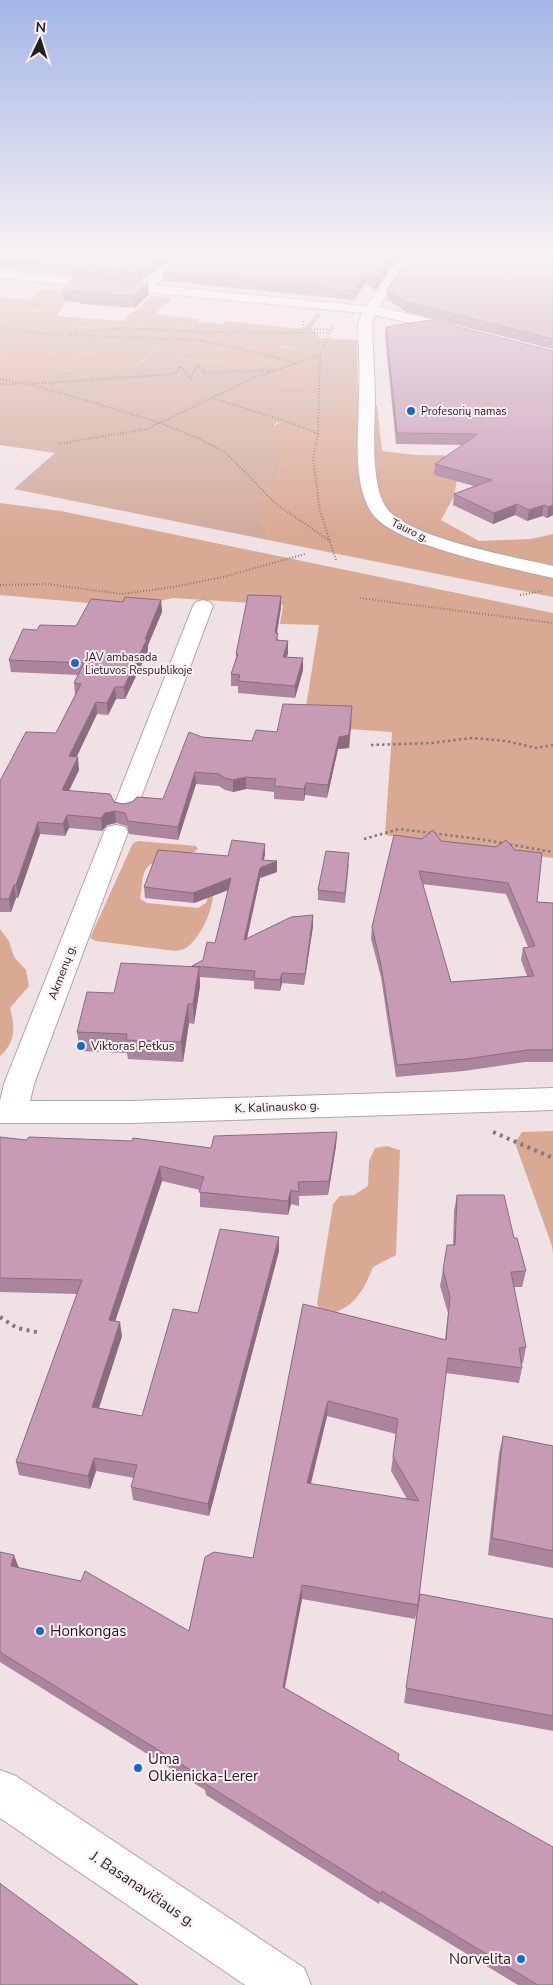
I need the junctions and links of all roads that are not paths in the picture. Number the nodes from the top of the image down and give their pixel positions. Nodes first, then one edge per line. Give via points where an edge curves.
1 (365, 349) edge
2 (553, 572) edge
3 (203, 606) dead end
4 (553, 1099) edge
5 (6, 1112) edge
6 (0, 1792) edge
7 (287, 1985) edge

1 - 2 main road, Tauro g. via 369,481 381,514 418,536
3 - 5 main road, Akmenų g.
4 - 5 main road, K. Kalinausko g. via 130,1112
6 - 7 main road, J. Basanavičiaus g.

